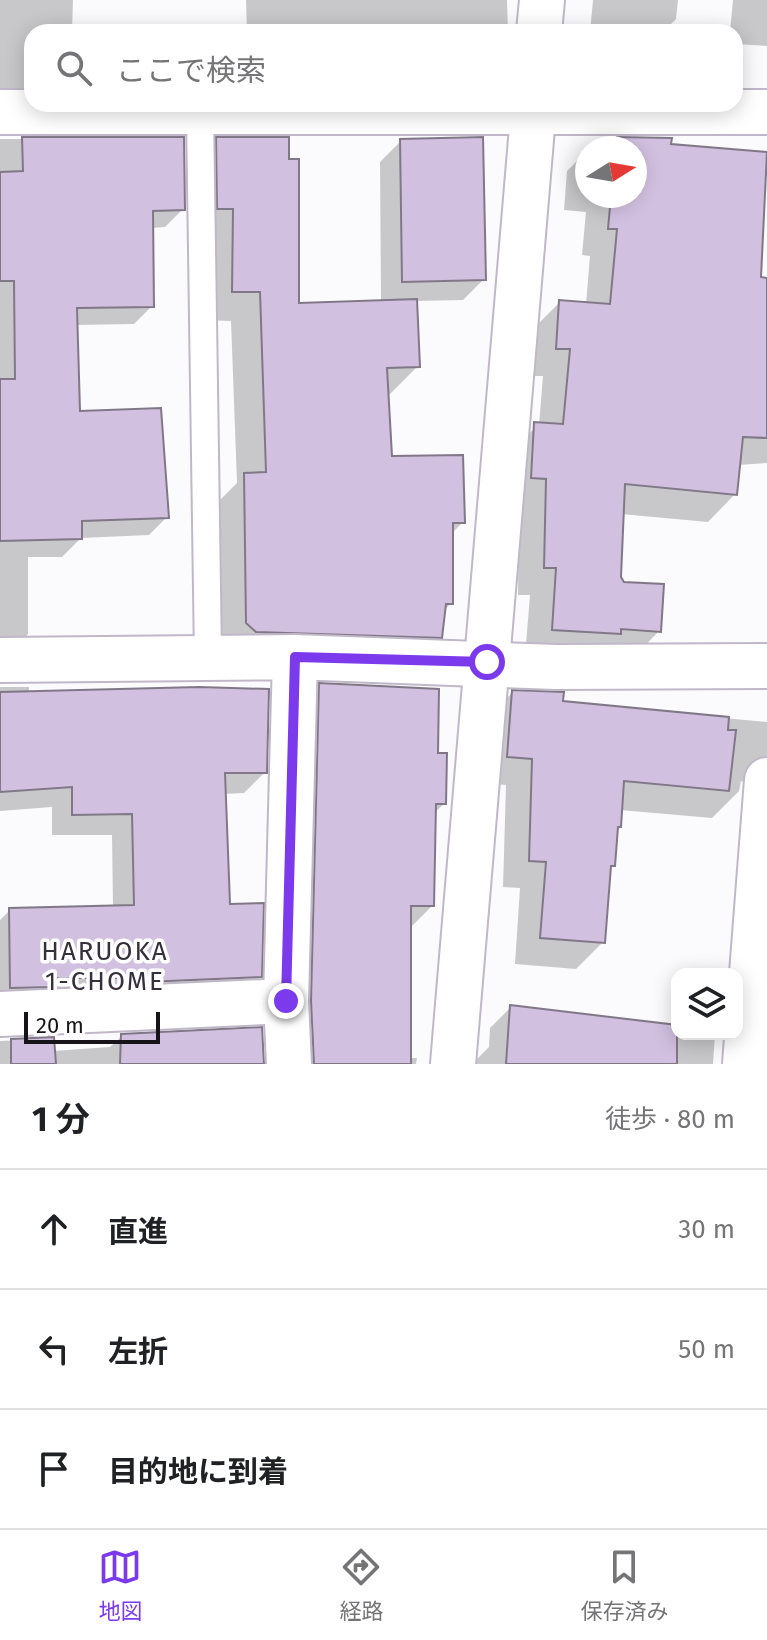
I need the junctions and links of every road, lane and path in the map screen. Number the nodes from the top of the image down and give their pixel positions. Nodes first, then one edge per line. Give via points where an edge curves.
1 (542, 0) edge
2 (540, 24) edge
3 (743, 111) edge
4 (0, 112) edge
5 (295, 112) edge
6 (534, 112) edge
7 (767, 112) edge
8 (200, 114) junction
9 (208, 657) junction
10 (295, 657) junction
11 (0, 660) edge
12 (487, 662) junction
13 (767, 666) edge
14 (767, 780) edge
15 (286, 1001) junction
16 (0, 1014) edge
17 (289, 1064) edge
18 (453, 1064) edge
19 (745, 1064) edge

1 - 2 street
3 - 7 street
4 - 8 street
5 - 8 street
6 - 12 street
8 - 9 lane
9 - 10 street
9 - 11 street
10 - 12 street
10 - 15 street
12 - 13 street via 556,667
12 - 18 street
14 - 19 street
15 - 16 street
15 - 17 street

